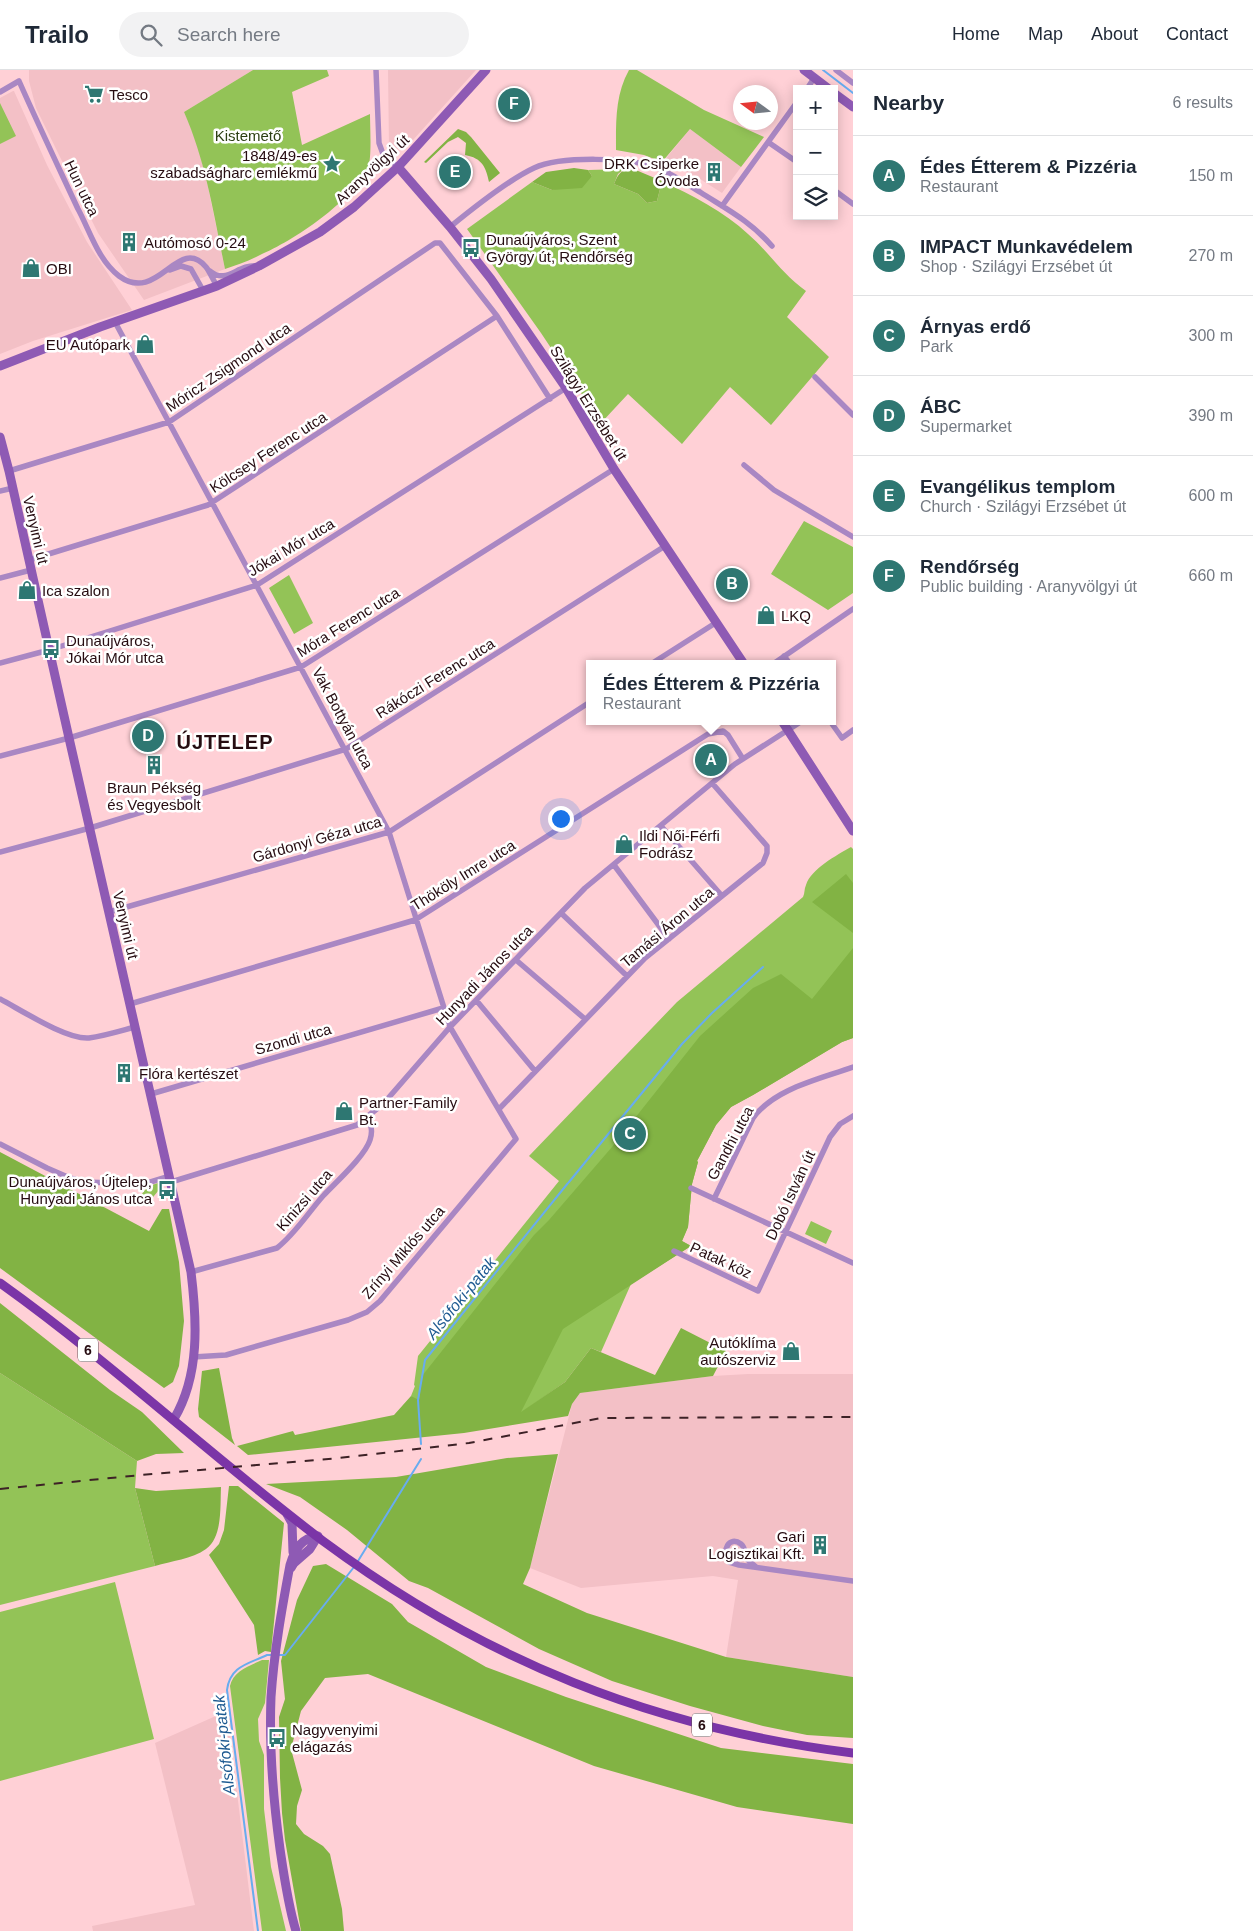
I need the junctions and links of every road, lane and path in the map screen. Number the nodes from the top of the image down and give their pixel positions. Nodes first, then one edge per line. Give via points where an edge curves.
1 (376, 70) edge
2 (486, 70) edge
3 (804, 70) edge
4 (836, 70) edge
5 (814, 78) junction
6 (853, 83) edge
7 (809, 85) edge
8 (824, 85) edge
9 (0, 92) edge
10 (838, 96) edge
11 (853, 107) edge
12 (793, 108) edge
13 (768, 142) junction
14 (793, 159) edge
15 (398, 167) junction
16 (838, 193) edge
17 (853, 204) edge
18 (722, 206) junction
19 (450, 227) junction
20 (440, 243) joint
21 (772, 246) dead end
22 (259, 266) junction
23 (206, 267) junction
24 (164, 273) junction
25 (196, 277) junction
26 (217, 286) junction
27 (204, 292) junction
28 (187, 298) junction
29 (497, 316) junction
30 (115, 322) junction
31 (0, 366) edge
32 (815, 377) dead end
33 (566, 388) junction
34 (550, 399) junction
35 (853, 414) edge
36 (169, 422) junction
37 (0, 437) edge
38 (744, 465) dead end
39 (614, 469) junction
40 (9, 471) junction
41 (13, 488) junction
42 (0, 491) edge
43 (213, 503) junction
44 (853, 537) edge
45 (665, 546) junction
46 (29, 560) junction
47 (31, 570) junction
48 (0, 578) edge
49 (257, 585) junction
50 (853, 609) edge
51 (717, 622) junction
52 (50, 650) junction
53 (784, 656) junction
54 (657, 660) edge
55 (741, 660) edge
56 (778, 660) edge
57 (787, 660) edge
58 (0, 663) edge
59 (302, 667) junction
60 (586, 705) edge
61 (785, 725) edge
62 (796, 725) edge
63 (833, 725) edge
64 (788, 730) junction
65 (853, 730) edge
66 (68, 738) junction
67 (346, 750) junction
68 (0, 756) edge
69 (743, 759) junction
70 (712, 783) junction
71 (661, 826) junction
72 (90, 828) junction
73 (853, 831) edge
74 (390, 832) junction
75 (0, 852) edge
76 (614, 865) junction
77 (722, 896) junction
78 (109, 912) junction
79 (561, 913) junction
80 (415, 920) junction
81 (669, 939) junction
82 (516, 960) junction
83 (627, 976) junction
84 (0, 1000) edge
85 (476, 1000) junction
86 (130, 1004) junction
87 (443, 1008) junction
88 (585, 1019) junction
89 (135, 1027) junction
90 (450, 1027) junction
91 (853, 1067) edge
92 (535, 1071) junction
93 (151, 1094) junction
94 (499, 1109) junction
95 (853, 1116) edge
96 (368, 1117) junction
97 (516, 1139) joint
98 (0, 1144) edge
99 (170, 1179) junction
100 (691, 1188) dead end
101 (714, 1198) junction
102 (786, 1232) junction
103 (674, 1251) dead end
104 (853, 1263) edge
105 (192, 1272) junction
106 (0, 1283) edge
107 (758, 1291) joint
108 (193, 1357) junction
109 (174, 1419) junction
110 (286, 1512) junction
111 (318, 1536) junction
112 (333, 1547) junction
113 (310, 1549) junction
114 (293, 1554) junction
115 (756, 1567) junction
116 (288, 1575) junction
117 (853, 1582) edge
118 (853, 1753) edge
119 (296, 1931) edge

1 - 15 street via 379,143 383,154
2 - 15 street, Aranyvölgyi út
3 - 5 street
4 - 6 street
5 - 7 street
5 - 8 street
9 - 24 street, Hun utca via 19,81 97,249 108,265 120,277 137,284 147,283
10 - 11 street
12 - 13 street
13 - 14 street
13 - 18 street
15 - 19 street, Szilágyi Erzsébet út
15 - 22 street, Aranyvölgyi út via 354,207 320,232
16 - 17 street
18 - 19 street via 658,168 625,161 574,161 535,168
18 - 21 street via 757,229
19 - 33 street, Szilágyi Erzsébet út via 491,279
20 - 29 street, Szilágyi Erzsébet út
20 - 36 street, Móricz Zsigmond utca via 421,251
22 - 23 street, Aranyvölgyi út via 248,265 223,276
22 - 26 street, Aranyvölgyi út
23 - 24 street, Hun utca via 198,260 187,258 179,260
23 - 26 street
24 - 25 street, Hun utca via 185,266
25 - 27 street
25 - 28 street via 196,287
26 - 27 street, Aranyvölgyi út
27 - 28 street, Aranyvölgyi út
28 - 30 street, Aranyvölgyi út
29 - 34 street, Szilágyi Erzsébet út
29 - 43 street, Kölcsey Ferenc utca
30 - 31 street, Aranyvölgyi út
30 - 36 street, Vak Bottyán utca
32 - 35 street
33 - 34 street, Jókai Mór utca
33 - 39 street, Szilágyi Erzsébet út
34 - 49 street, Jókai Mór utca
36 - 40 street, Móricz Zsigmond utca
36 - 43 street, Vak Bottyán utca
37 - 40 street, Venyimi út
38 - 44 street via 788,499
39 - 45 street, Szilágyi Erzsébet út
39 - 59 street, Móra Ferenc utca
40 - 41 street, Venyimi út
41 - 42 street
41 - 46 street, Venyimi út
43 - 46 street, Kölcsey Ferenc utca
43 - 49 street, Vak Bottyán utca
45 - 51 street, Szilágyi Erzsébet út
45 - 67 street, Rákóczi Ferenc utca
46 - 47 street, Venyimi út
47 - 48 street
47 - 52 street, Venyimi út
49 - 52 street, Jókai Mór utca
49 - 59 street, Vak Bottyán utca
50 - 53 street
51 - 54 street
51 - 55 street, Szilágyi Erzsébet út
52 - 58 street, Jókai Mór utca
52 - 66 street, Venyimi út
53 - 56 street
53 - 57 street
59 - 66 street, Móra Ferenc utca
59 - 67 street, Vak Bottyán utca
60 - 74 street, Gárdonyi Géza utca
61 - 64 street
62 - 64 street, Hunyadi János utca
63 - 65 street via 842,738
64 - 69 street, Hunyadi János utca
64 - 73 street
66 - 68 street, Móra Ferenc utca
66 - 72 street, Venyimi út
67 - 72 street, Rákóczi Ferenc utca
67 - 74 street, Vak Bottyán utca
69 - 70 street, Hunyadi János utca
69 - 80 street, Thököly Imre utca via 728,735 720,732 708,734
70 - 71 street, Hunyadi János utca
70 - 77 street, Tamási Áron utca via 768,850 763,864
71 - 76 street, Hunyadi János utca
71 - 77 street
72 - 75 street, Rákóczi Ferenc utca
72 - 78 street, Venyimi út
74 - 78 street, Gárdonyi Géza utca
74 - 80 street, Vak Bottyán utca
76 - 79 street, Hunyadi János utca
76 - 81 street
77 - 81 street, Tamási Áron utca
78 - 86 street, Venyimi út
79 - 82 street, Hunyadi János utca
79 - 83 street
80 - 86 street, Thököly Imre utca
80 - 87 street, Vak Bottyán utca
81 - 83 street, Tamási Áron utca
82 - 85 street, Hunyadi János utca
82 - 88 street
83 - 88 street, Tamási Áron utca
84 - 89 street via 77,1037 89,1038
85 - 90 street, Hunyadi János utca
85 - 92 street
86 - 89 street, Venyimi út
87 - 90 street, Vak Bottyán utca
87 - 93 street, Szondi utca
88 - 92 street, Tamási Áron utca
89 - 93 street, Venyimi út
90 - 94 street, Vak Bottyán utca
90 - 96 street, Hunyadi János utca
91 - 101 street, Gandhi utca via 775,1098 759,1110
92 - 94 street, Tamási Áron utca
93 - 99 street, Venyimi út
94 - 97 street, Vak Bottyán utca
95 - 102 street, Dobó István út via 840,1124 830,1138
96 - 99 street, Hunyadi János utca via 357,1125
96 - 105 street, Kinizsi utca via 372,1129 370,1141 363,1152 277,1248
97 - 108 street, Zrínyi Miklós utca via 380,1301 367,1312 226,1355
98 - 99 street, Hunyadi János utca via 46,1168 85,1182 144,1184
99 - 105 street, Venyimi út
100 - 101 street, Gandhi utca
101 - 102 street, Gandhi utca
102 - 104 street, Gandhi utca
102 - 107 street, Dobó István út
103 - 107 street, Patak köz
105 - 108 street, Venyimi út via 196,1310
106 - 109 main road, 6
108 - 109 street, Venyimi út via 183,1401
109 - 110 main road, 6
110 - 111 main road, 6
110 - 114 street via 292,1522
111 - 112 main road, 6
111 - 113 street
111 - 114 street via 301,1542
112 - 113 street
112 - 118 main road, 6 via 424,1609 521,1661 578,1685 651,1711 740,1735
113 - 116 street via 294,1563
114 - 116 street
115 - 115 street via 740,1543 734,1542 725,1549 728,1562
115 - 117 street
116 - 119 street via 275,1660 271,1757 276,1818

